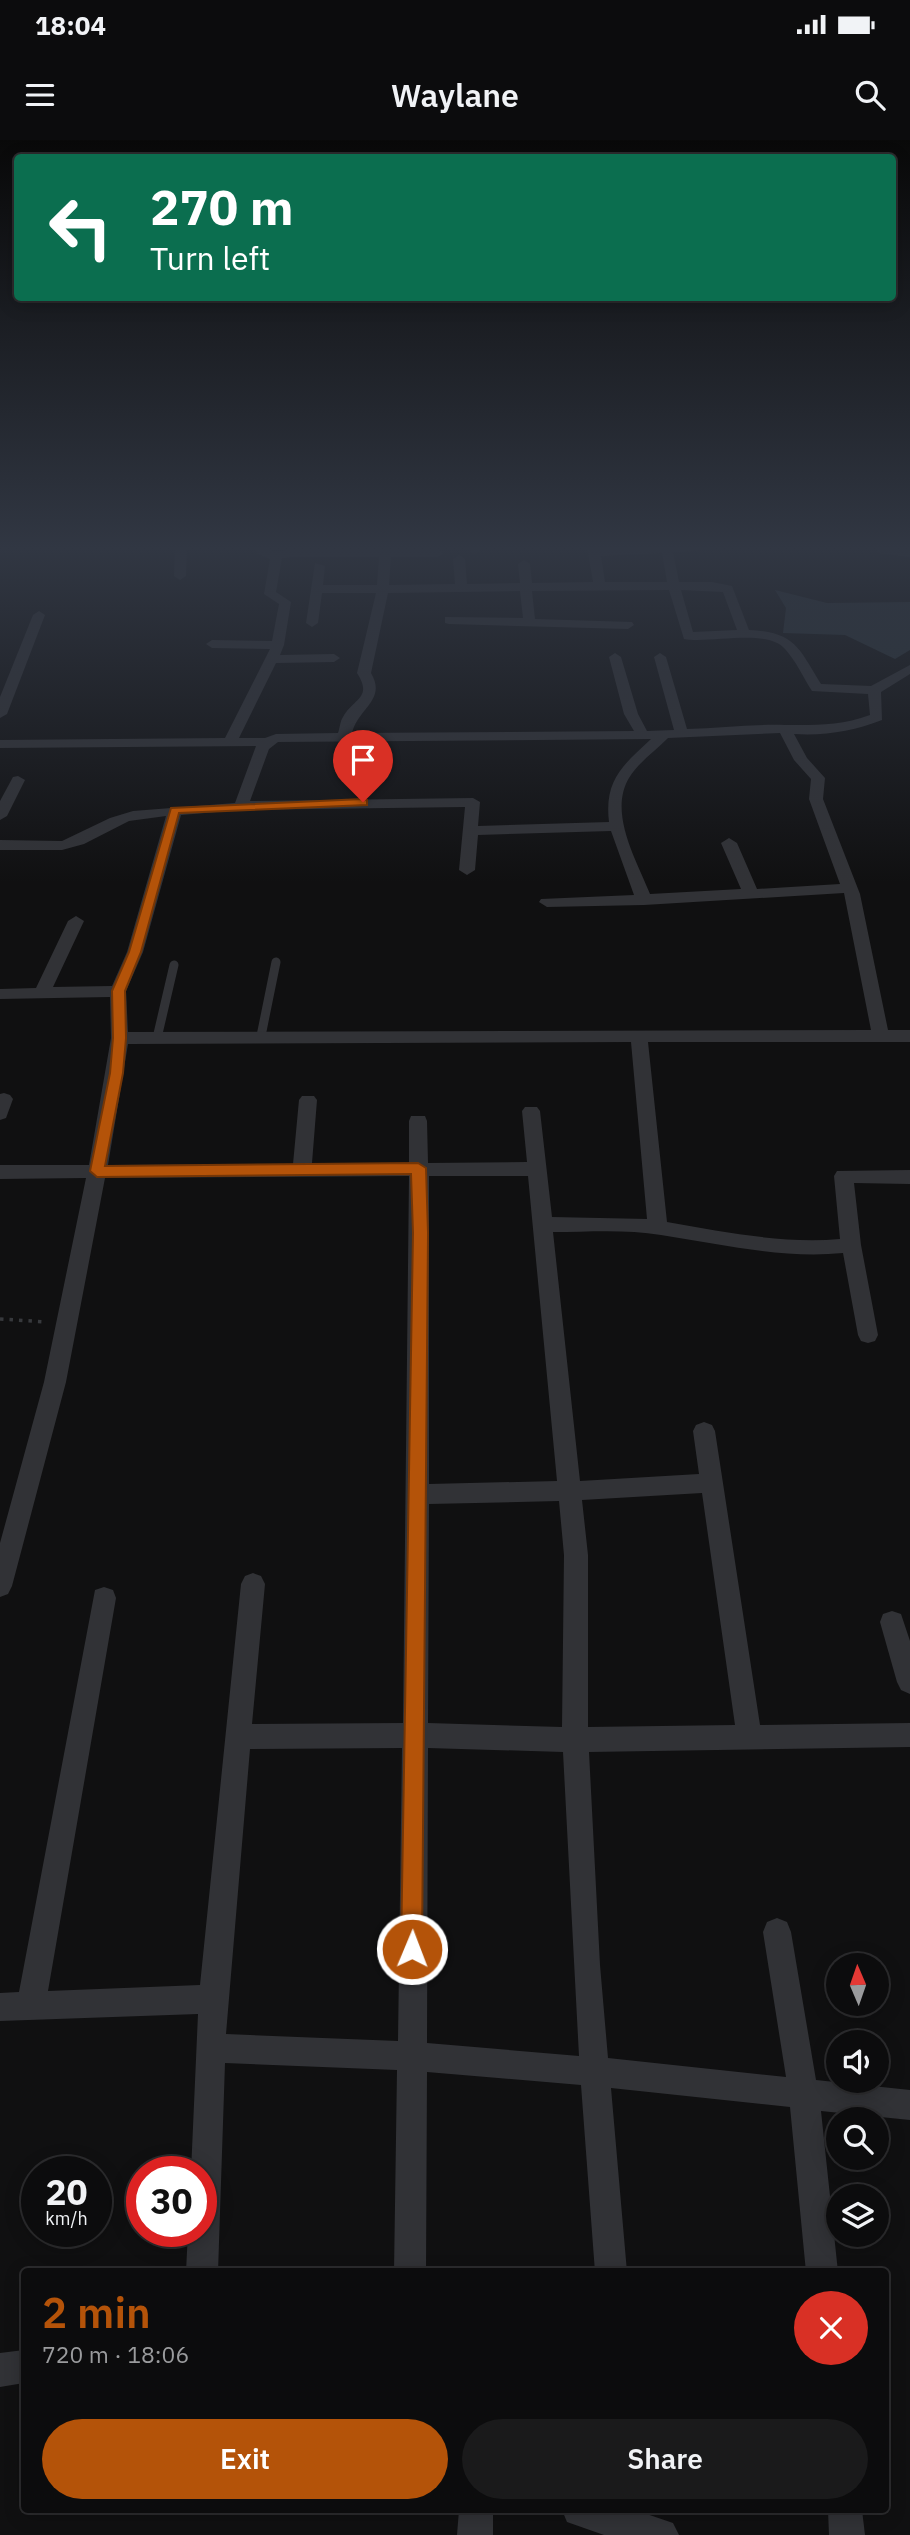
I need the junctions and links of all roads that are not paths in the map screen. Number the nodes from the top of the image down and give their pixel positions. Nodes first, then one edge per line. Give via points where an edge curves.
1 (22, 659) edge
2 (272, 659) joint
3 (286, 659) edge
4 (367, 659) edge
5 (615, 659) edge
6 (661, 659) edge
7 (798, 659) edge
8 (907, 674) edge
9 (874, 690) junction
10 (0, 714) edge
11 (785, 729) junction
12 (682, 734) junction
13 (643, 735) junction
14 (663, 735) junction
15 (344, 738) junction
16 (231, 740) junction
17 (267, 741) junction
18 (0, 744) edge
19 (18, 780) dead end
20 (241, 806) junction
21 (175, 810) junction
22 (0, 816) edge
23 (617, 825) junction
24 (470, 831) junction
25 (729, 843) dead end
26 (0, 845) edge
27 (467, 870) dead end
28 (850, 888) junction
29 (751, 894) junction
30 (644, 900) junction
31 (547, 902) dead end
32 (76, 921) dead end
33 (275, 962) dead end
34 (174, 965) dead end
35 (118, 991) junction
36 (41, 993) junction
37 (0, 994) edge
38 (261, 1036) junction
39 (910, 1036) edge
40 (881, 1037) junction
41 (120, 1038) junction
42 (157, 1038) junction
43 (639, 1038) junction
44 (308, 1100) dead end
45 (531, 1111) dead end
46 (418, 1121) dead end
47 (418, 1168) junction
48 (302, 1169) junction
49 (538, 1169) junction
50 (97, 1171) junction
51 (0, 1172) edge
52 (910, 1177) edge
53 (543, 1223) junction
54 (658, 1227) junction
55 (851, 1245) junction
56 (868, 1335) dead end
57 (704, 1431) dead end
58 (711, 1483) junction
59 (570, 1491) junction
60 (417, 1494) junction
61 (253, 1584) dead end
62 (0, 1586) edge
63 (104, 1598) dead end
64 (892, 1622) dead end
65 (910, 1682) edge
66 (415, 1735) junction
67 (749, 1735) junction
68 (910, 1735) edge
69 (238, 1737) junction
70 (575, 1740) junction
71 (777, 1932) dead end
72 (213, 1999) junction
73 (31, 2006) junction
74 (0, 2007) edge
75 (211, 2048) junction
76 (410, 2056) junction
77 (597, 2072) junction
78 (804, 2096) junction
79 (910, 2105) edge
80 (202, 2268) edge
81 (410, 2268) edge
82 (611, 2268) edge
83 (821, 2268) edge
84 (21, 2367) edge
85 (0, 2370) edge
86 (476, 2513) edge
87 (593, 2513) edge
88 (845, 2513) edge
89 (640, 2523) edge
90 (475, 2535) edge
91 (847, 2535) edge

1 - 10 street
2 - 3 street
2 - 16 street
4 - 15 street via 364,673 370,683 369,695 349,718
5 - 13 street via 631,714
6 - 12 street
7 - 9 street via 817,688
8 - 9 street
9 - 11 street via 878,714 872,720 834,729
11 - 12 street
11 - 28 street via 801,760 818,778 816,799
12 - 14 street
13 - 14 street
13 - 15 street
14 - 23 street via 621,779 612,801
15 - 17 street
16 - 17 street
16 - 18 street
17 - 20 street
19 - 22 street
20 - 21 street
20 - 24 street via 472,802
21 - 26 street via 111,820 69,844
21 - 35 street via 135,952
23 - 24 street
23 - 30 street
24 - 27 street
25 - 29 street
28 - 29 street
28 - 40 street
29 - 30 street
30 - 31 street
32 - 36 street
33 - 38 lane
34 - 42 lane
35 - 36 street
35 - 41 street
36 - 37 street
38 - 42 street
38 - 43 street
39 - 40 street
40 - 43 street
41 - 42 street
41 - 50 street
43 - 54 street
44 - 48 street
45 - 49 street
46 - 47 street
47 - 48 street
47 - 49 street
47 - 60 street
48 - 50 street
49 - 53 street
50 - 51 street
50 - 62 street via 55,1382
52 - 55 street via 844,1176
53 - 54 street
53 - 59 street
54 - 55 street via 808,1249
55 - 56 street
57 - 58 street
58 - 59 street
58 - 67 street
59 - 60 street
59 - 70 street via 576,1555
60 - 66 street
61 - 69 street
63 - 73 street
64 - 65 street
66 - 69 street
66 - 70 street
66 - 76 street
67 - 68 street
67 - 70 street
69 - 72 street
70 - 77 street via 586,1965
71 - 78 street
72 - 73 street
72 - 75 street
73 - 74 street
75 - 76 street
75 - 80 street
76 - 77 street
76 - 81 street
77 - 78 street
77 - 82 street
78 - 79 street
78 - 83 street
84 - 85 street
86 - 90 street
87 - 89 street
88 - 91 street

